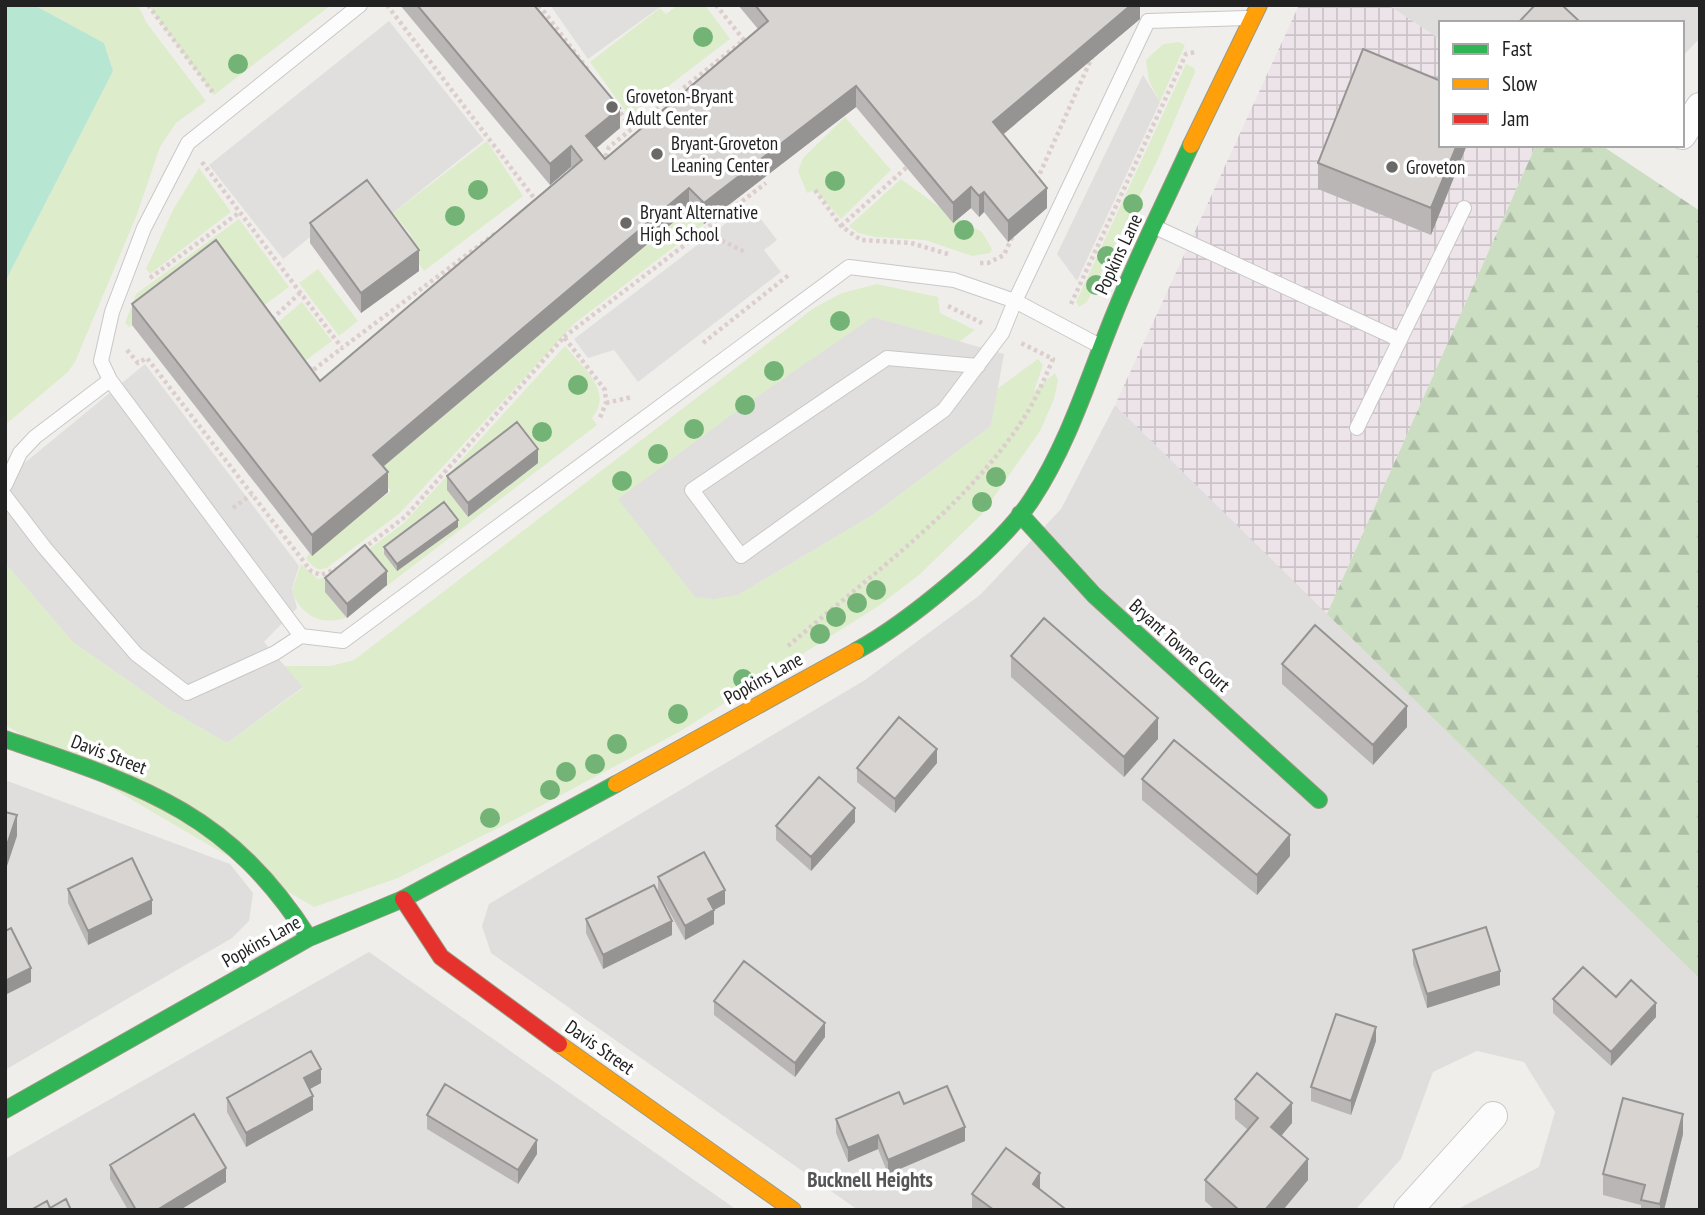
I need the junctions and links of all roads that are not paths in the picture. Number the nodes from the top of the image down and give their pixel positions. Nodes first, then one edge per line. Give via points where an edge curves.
1 (360, 5) edge
2 (1256, 12) edge
3 (1700, 107) edge
4 (1684, 132) edge
5 (1464, 208) dead end
6 (1154, 226) junction
7 (1015, 301) junction
8 (1400, 340) junction
9 (1101, 347) junction
10 (978, 366) junction
11 (110, 380) junction
12 (1357, 428) dead end
13 (5, 485) edge
14 (5, 496) edge
15 (1020, 514) junction
16 (301, 636) junction
17 (5, 739) edge
18 (1319, 800) dead end
19 (403, 899) junction
20 (309, 938) junction
21 (5, 1110) edge
22 (1493, 1116) dead end
23 (793, 1210) edge
24 (1408, 1210) edge

1 - 11 lane via 188,144 144,228 120,288 101,361
2 - 6 street, Popkins Lane
2 - 7 lane via 1148,21
3 - 4 street
5 - 8 lane
6 - 8 lane
6 - 9 street, Popkins Lane
7 - 9 lane
7 - 10 lane via 1002,334
7 - 16 lane via 954,280 849,267 343,641
8 - 12 lane
9 - 15 street, Popkins Lane via 1065,440
10 - 10 lane via 887,358 692,490 741,556 944,410
11 - 13 lane via 35,437 20,453
11 - 16 lane
14 - 16 lane via 136,654 187,693 275,653
15 - 18 street, Bryant Towne Court via 1094,595
15 - 19 street, Popkins Lane via 938,593 867,645
17 - 20 street, Davis Street via 146,790 190,815 251,862
19 - 20 street, Popkins Lane
19 - 23 street, Davis Street via 441,957 469,980
20 - 21 street, Popkins Lane
22 - 24 street

